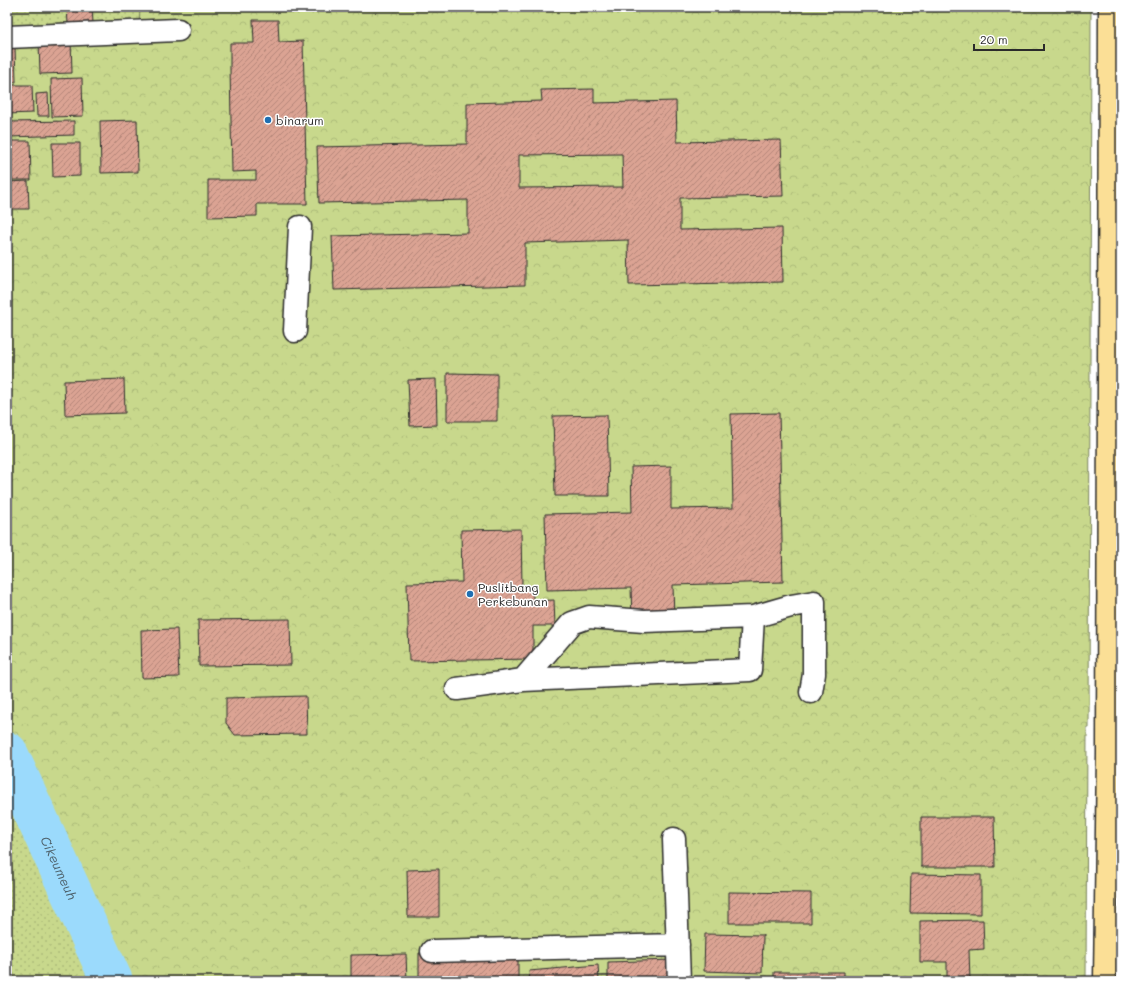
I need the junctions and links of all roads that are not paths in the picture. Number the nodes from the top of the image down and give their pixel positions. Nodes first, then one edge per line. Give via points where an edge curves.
1 (1110, 7) edge
2 (178, 30) dead end
3 (7, 37) edge
4 (300, 227) dead end
5 (1115, 270) edge
6 (295, 332) dead end
7 (753, 617) junction
8 (522, 680) junction
9 (457, 689) dead end
10 (811, 692) dead end
11 (1114, 773) edge
12 (674, 839) dead end
13 (678, 945) junction
14 (432, 951) dead end
15 (679, 981) edge
16 (1105, 981) edge

1 - 5 main road
2 - 3 lane
4 - 6 lane
5 - 11 main road
7 - 8 lane via 644,621 589,617 572,623
7 - 8 lane via 750,670
7 - 10 lane via 814,602 814,674
8 - 9 lane
11 - 16 main road
12 - 13 lane
13 - 14 lane
13 - 15 lane

